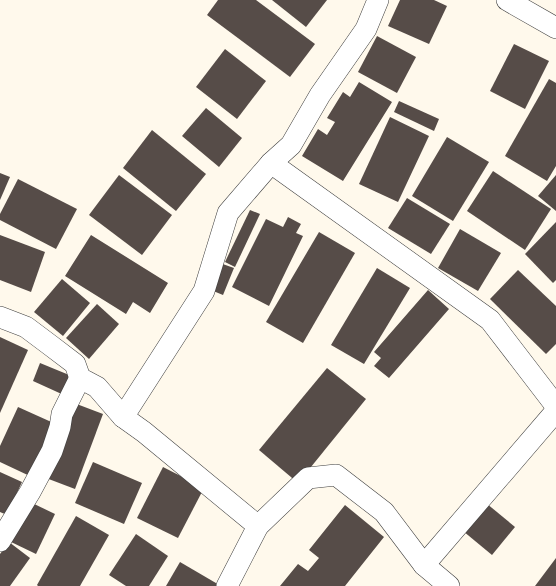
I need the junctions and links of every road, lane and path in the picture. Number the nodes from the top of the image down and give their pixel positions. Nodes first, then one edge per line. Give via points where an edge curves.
1 (378, 0) edge
2 (507, 0) edge
3 (556, 28) edge
4 (272, 163) junction
5 (0, 317) edge
6 (80, 378) junction
7 (556, 406) edge
8 (556, 411) edge
9 (123, 417) junction
10 (258, 526) junction
11 (0, 541) edge
12 (424, 565) junction
13 (227, 586) edge
14 (449, 586) edge

1 - 4 street via 366,29 320,95 291,145
2 - 3 street
4 - 7 street via 490,320
4 - 9 street via 228,213 204,291
5 - 6 street via 26,327 75,364
6 - 9 street via 97,387
6 - 11 street via 62,414 52,451
8 - 12 street
9 - 10 street
10 - 12 street via 308,478 336,475 384,512
10 - 13 street
12 - 14 street

